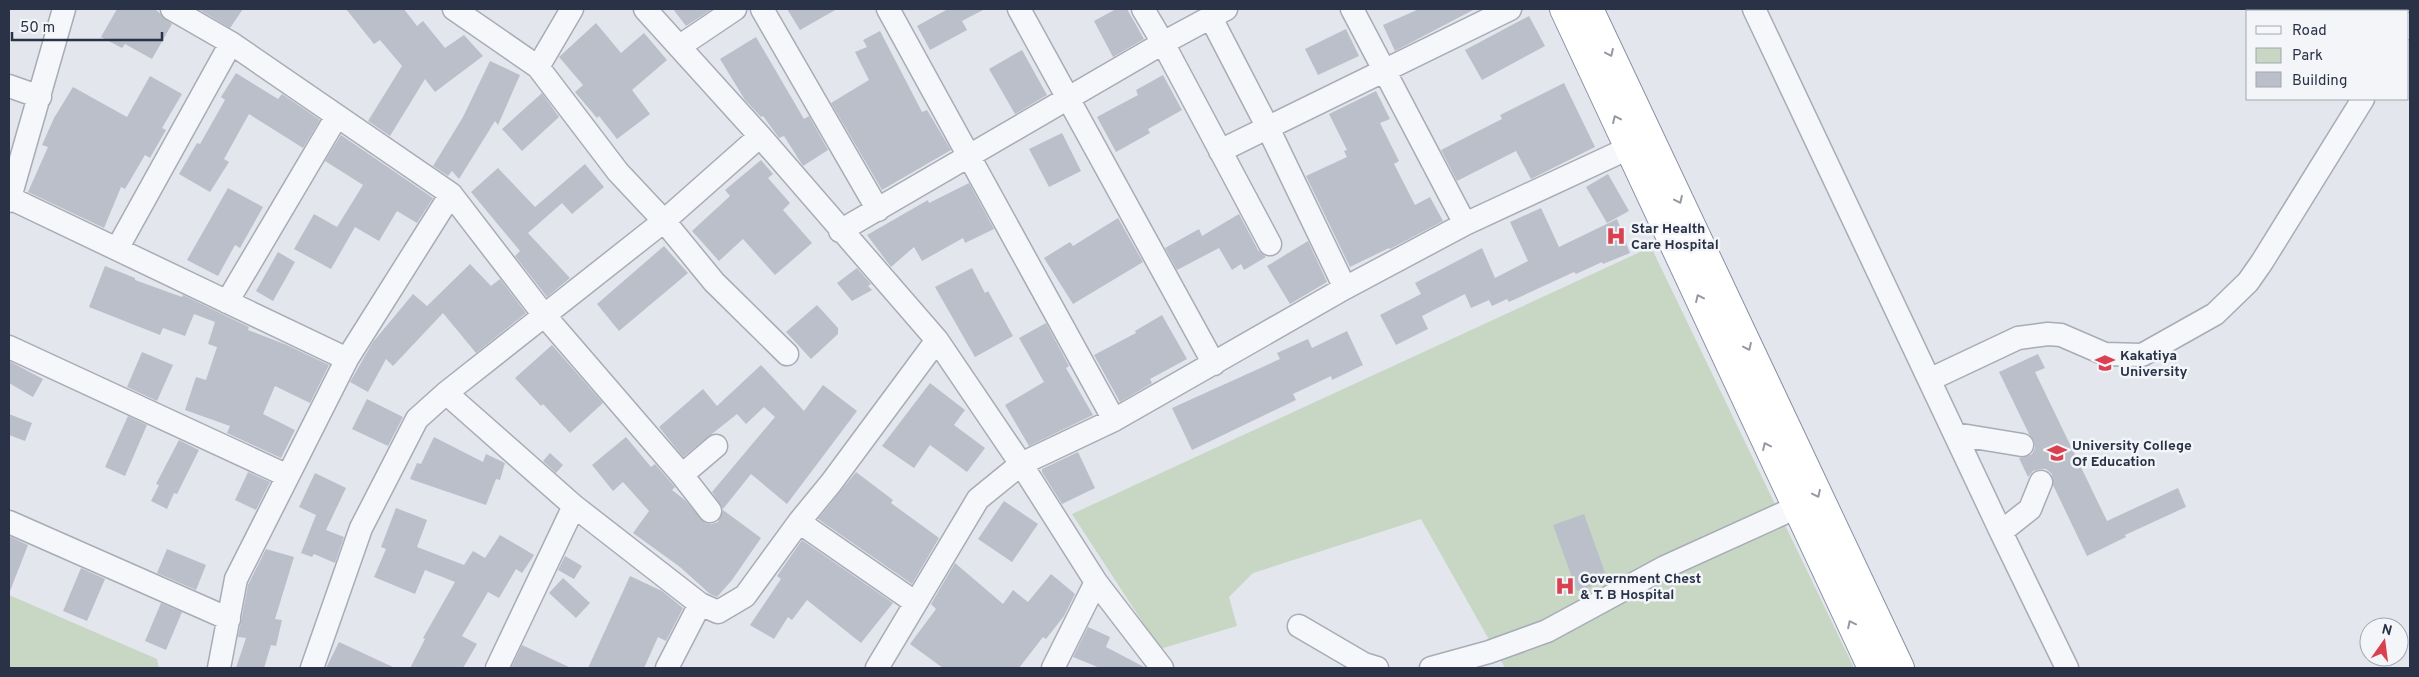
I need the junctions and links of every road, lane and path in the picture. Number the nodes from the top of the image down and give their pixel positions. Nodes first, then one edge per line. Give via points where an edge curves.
1 (64, 9) edge
2 (172, 9) edge
3 (454, 9) edge
4 (571, 9) edge
5 (646, 9) edge
6 (735, 9) edge
7 (762, 9) edge
8 (888, 9) edge
9 (1019, 9) edge
10 (1143, 9) edge
11 (1352, 9) edge
12 (1510, 9) edge
13 (1564, 9) edge
14 (1589, 9) edge
15 (1754, 9) edge
16 (1218, 13) edge
17 (231, 43) junction
18 (1163, 43) junction
19 (680, 46) junction
20 (538, 67) junction
21 (1385, 71) junction
22 (9, 86) edge
23 (40, 97) junction
24 (1068, 97) junction
25 (2363, 100) edge
26 (337, 116) junction
27 (1268, 128) junction
28 (760, 136) junction
29 (1630, 148) junction
30 (1220, 151) junction
31 (968, 155) junction
32 (452, 194) junction
33 (9, 199) edge
34 (878, 210) junction
35 (664, 220) junction
36 (1465, 224) junction
37 (840, 231) junction
38 (1270, 244) dead end
39 (117, 249) junction
40 (1345, 288) junction
41 (227, 302) junction
42 (544, 315) junction
43 (937, 340) junction
44 (9, 347) edge
45 (788, 354) dead end
46 (347, 359) junction
47 (1214, 364) junction
48 (1931, 380) junction
49 (446, 393) junction
50 (1114, 420) junction
51 (1955, 434) junction
52 (2022, 445) dead end
53 (716, 446) dead end
54 (1021, 464) junction
55 (682, 475) junction
56 (288, 476) junction
57 (2041, 482) dead end
58 (574, 506) junction
59 (1795, 508) junction
60 (710, 511) dead end
61 (9, 522) edge
62 (798, 522) junction
63 (2002, 532) junction
64 (1096, 582) junction
65 (916, 603) junction
66 (700, 604) junction
67 (229, 619) junction
68 (1299, 626) dead end
69 (219, 668) edge
70 (312, 668) edge
71 (497, 668) edge
72 (667, 668) edge
73 (877, 668) edge
74 (1053, 668) edge
75 (1162, 668) edge
76 (1377, 668) edge
77 (1431, 668) edge
78 (1872, 668) edge
79 (1900, 668) edge
80 (2067, 668) edge

1 - 23 street
2 - 17 street
3 - 20 street
4 - 20 street
5 - 19 street
6 - 19 street
7 - 34 street
8 - 31 street
9 - 24 street
10 - 18 street
11 - 21 street
12 - 21 street
29 -> 13 highway
14 -> 79 highway
15 - 48 street
16 - 18 street
16 - 27 street
17 - 26 street
17 - 39 street
18 - 24 street
18 - 30 street
19 - 28 street
20 - 35 street via 618,172
21 - 27 street
21 - 36 street
22 - 23 street
23 - 33 street
24 - 31 street
24 - 47 street
25 - 48 street via 2262,262 2215,314 2142,354 2105,354 2061,335 2032,334
26 - 32 street
26 - 41 street
27 - 30 street
27 - 40 street
28 - 35 street
28 - 37 street
29 - 36 street
59 -> 29 highway
30 - 38 street
31 - 34 street
31 - 50 street
32 - 42 street
32 - 46 street
33 - 39 street
34 - 37 street
35 - 42 street
35 - 45 street via 714,282
36 - 40 street
37 - 43 street
39 - 41 street
40 - 47 street
41 - 46 street
42 - 49 street
42 - 55 street
43 - 54 street
43 - 62 street via 831,484
44 - 56 street
46 - 56 street
47 - 50 street
48 - 51 street
49 - 58 street
49 - 70 street via 417,419 361,528
50 - 54 street
51 - 52 street
51 - 63 street
53 - 55 street
54 - 64 street
54 - 65 street via 978,498
55 - 60 street
56 - 67 street via 236,579
57 - 63 street via 2030,509
58 - 66 street
58 - 71 street
59 - 77 street via 1665,567 1547,631
78 -> 59 highway
61 - 67 street
62 - 65 street
62 - 66 street via 745,596 718,612
63 - 80 street
64 - 74 street
64 - 75 street
65 - 73 street
66 - 72 street
67 - 69 street
68 - 76 street via 1364,664

